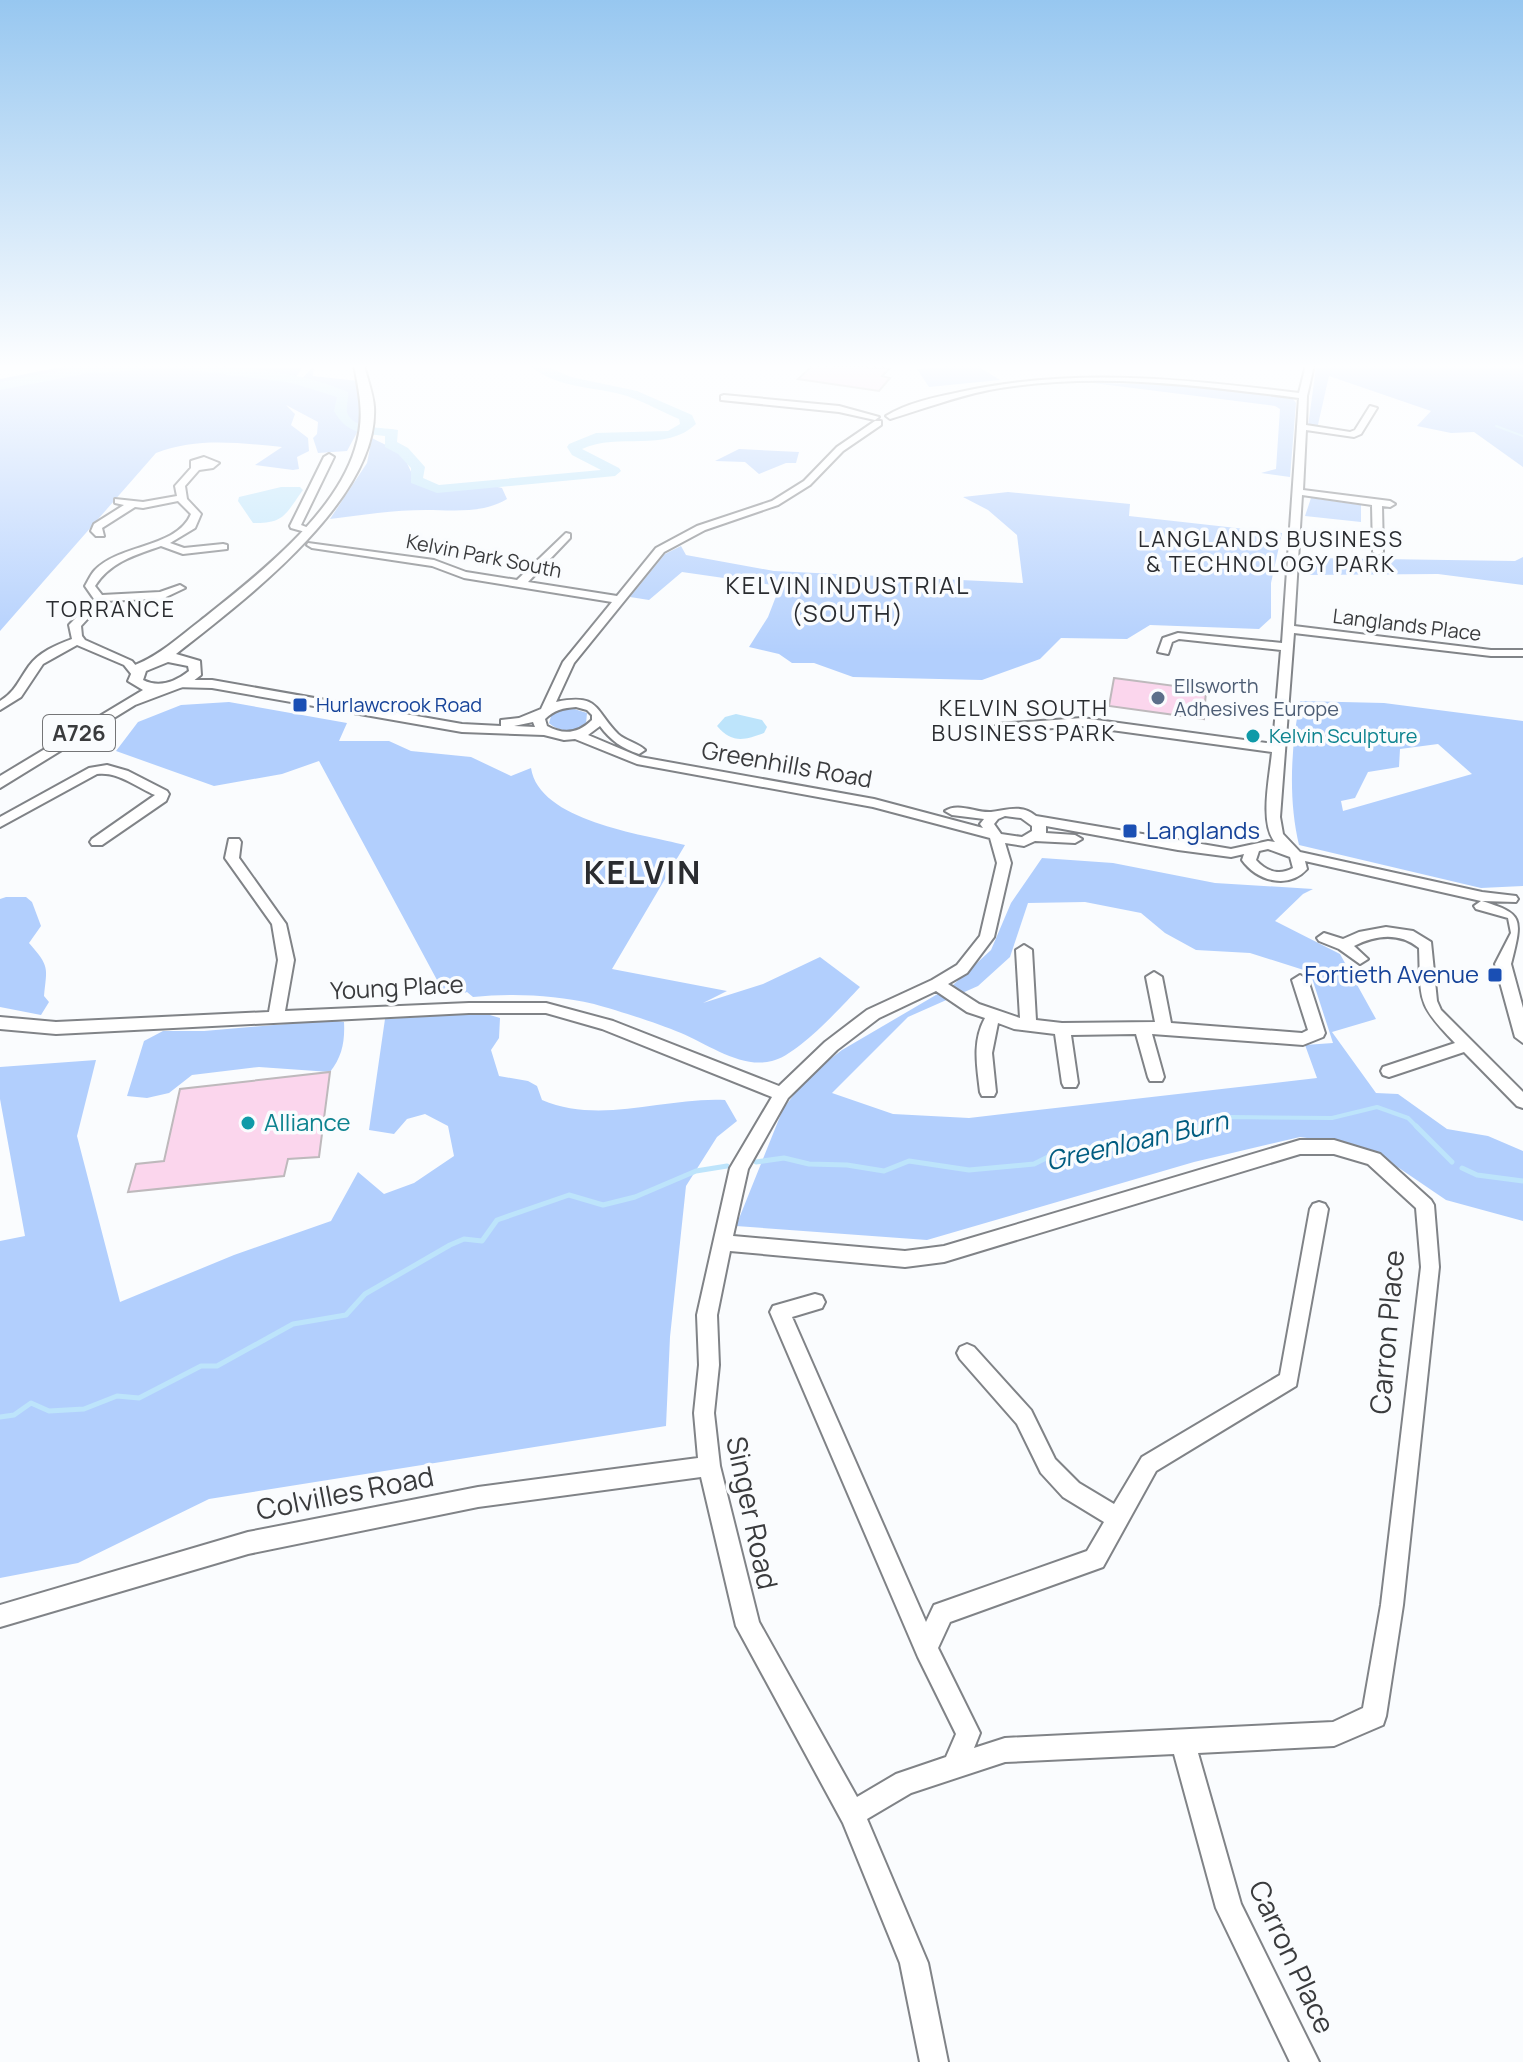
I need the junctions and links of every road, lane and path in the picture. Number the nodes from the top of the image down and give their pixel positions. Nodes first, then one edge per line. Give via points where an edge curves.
1 (198, 461) edge
2 (327, 461) edge
3 (355, 461) edge
4 (828, 461) edge
5 (1300, 461) edge
6 (1298, 492) junction
7 (181, 498) junction
8 (118, 501) dead end
9 (1377, 502) junction
10 (1390, 504) dead end
11 (131, 505) junction
12 (100, 534) dead end
13 (566, 536) dead end
14 (310, 538) junction
15 (159, 542) junction
16 (223, 547) dead end
17 (204, 550) junction
18 (1378, 552) dead end
19 (212, 563) dead end
20 (520, 584) junction
21 (180, 588) dead end
22 (100, 598) junction
23 (619, 600) junction
24 (199, 629) junction
25 (1287, 629) junction
26 (79, 640) junction
27 (1287, 647) junction
28 (1164, 652) dead end
29 (1523, 653) edge
30 (117, 659) junction
31 (156, 660) junction
32 (189, 661) junction
33 (137, 678) junction
34 (562, 683) junction
35 (178, 684) junction
36 (161, 688) junction
37 (585, 705) junction
38 (0, 706) edge
39 (544, 712) junction
40 (599, 717) junction
41 (999, 728) dead end
42 (546, 731) junction
43 (577, 735) junction
44 (1278, 749) junction
45 (0, 771) edge
46 (0, 783) edge
47 (993, 816) junction
48 (1035, 820) junction
49 (0, 823) edge
50 (1273, 827) junction
51 (994, 836) junction
52 (1030, 840) junction
53 (97, 842) dead end
54 (234, 842) dead end
55 (1254, 848) junction
56 (1293, 853) junction
57 (1004, 863) junction
58 (1258, 870) junction
59 (1297, 873) junction
60 (1516, 910) edge
61 (1324, 938) dead end
62 (1518, 941) edge
63 (1344, 945) junction
64 (1024, 950) dead end
65 (1360, 959) dead end
66 (1154, 977) dead end
67 (1300, 980) dead end
68 (937, 984) junction
69 (994, 1017) junction
70 (276, 1018) junction
71 (0, 1023) edge
72 (1028, 1025) junction
73 (1164, 1028) junction
74 (1062, 1029) junction
75 (1143, 1029) junction
76 (1523, 1037) edge
77 (1466, 1045) junction
78 (1389, 1071) dead end
79 (1156, 1077) dead end
80 (1070, 1083) dead end
81 (988, 1092) dead end
82 (782, 1094) junction
83 (1523, 1102) edge
84 (1319, 1209) dead end
85 (723, 1243) junction
86 (815, 1302) dead end
87 (967, 1353) dead end
88 (709, 1466) junction
89 (1118, 1518) junction
90 (0, 1616) edge
91 (926, 1649) junction
92 (1182, 1740) junction
93 (955, 1766) junction
94 (852, 1814) junction
95 (934, 2062) edge
96 (1305, 2062) edge

1 - 7 street via 180,486
2 - 14 street via 295,526
3 - 14 main road, A726
4 - 23 street via 807,483 775,503 669,544
5 - 6 street
6 - 9 street
6 - 25 street
7 - 11 street
7 - 15 street via 196,518 180,534
8 - 11 street
9 - 10 street
9 - 18 street
11 - 12 street via 98,526
13 - 20 street
14 - 20 street, Kelvin Park South
14 - 24 main road, A726
15 - 17 street via 177,550
15 - 22 street via 103,566 90,586
16 - 17 street
17 - 19 street
20 - 23 street, Kelvin Park South
21 - 22 street via 160,599
22 - 26 street via 75,625
23 - 34 street via 569,662
24 - 31 main road, A726
24 - 32 main road, A726 via 185,648
25 - 27 street
25 - 29 street, Langlands Place
26 - 30 street
26 - 38 street via 44,657 21,693
27 - 28 street via 1178,636 1167,640
27 - 44 street
30 - 31 street
30 - 33 street via 133,666
31 - 32 main road
31 - 33 main road, A726
32 - 35 main road, A726 via 194,675
32 - 39 street via 219,676 419,712 500,723
33 - 36 main road, A726
33 - 45 main road, A726 via 121,697
34 - 37 street
34 - 39 street
35 - 36 main road, A726
35 - 42 street via 212,684 462,728
36 - 46 main road, A726
37 - 39 street via 566,704
37 - 40 street, Greenhills Road
39 - 42 street via 539,723
40 - 43 street via 591,729
40 - 47 street, Greenhills Road via 615,738 648,753
41 - 44 street via 1082,722
42 - 43 street, Greenhills Road
43 - 51 street, Greenhills Road via 637,760 874,803
44 - 50 street
47 - 48 street, Greenhills Road via 1011,812
47 - 51 street via 987,824
48 - 52 street via 1040,829
48 - 55 street via 1231,853
49 - 53 street via 94,771 107,769 162,794
50 - 55 street
50 - 56 street
51 - 52 street, Greenhills Road
51 - 57 street, Singer Road
52 - 57 street
52 - 58 street via 1063,837
54 - 70 street via 232,858 279,924 286,960
55 - 56 street via 1275,846
55 - 58 street via 1249,860
56 - 59 street via 1301,864
56 - 60 street via 1482,897
57 - 68 street, Singer Road via 987,937 962,969
58 - 59 street via 1274,876
59 - 60 street via 1333,873
60 - 62 street
61 - 63 street
62 - 76 street via 1503,964
63 - 65 street
63 - 77 street via 1364,933 1383,932 1422,941 1429,1001
64 - 72 street
66 - 73 street
67 - 73 street via 1317,1033 1303,1039
68 - 69 street
68 - 82 street, Singer Road via 873,1014
69 - 72 street
69 - 81 street via 982,1044
70 - 71 street, Young Place via 56,1028
70 - 82 street, Young Place via 546,1008 607,1025
72 - 74 street
73 - 75 street
74 - 75 street
74 - 80 street
75 - 79 street
77 - 78 street
77 - 83 street
82 - 85 street, Singer Road via 739,1168
84 - 89 street via 1289,1380 1149,1464
85 - 88 street, Singer Road via 707,1315 704,1413
85 - 92 street, Carron Place via 905,1259 944,1254 1300,1147 1334,1147 1374,1159 1425,1205 1430,1267 1392,1605 1374,1716 1334,1734
86 - 91 street via 780,1312
87 - 89 street via 1024,1417 1048,1466 1071,1490
88 - 90 street, Colvilles Road via 478,1497 248,1543
88 - 94 street, Singer Road via 748,1626
89 - 91 street via 1095,1559 942,1613
91 - 93 street via 968,1733
92 - 93 street, Carron Place via 1005,1750
92 - 96 street, Carron Place via 1229,1908
93 - 94 street, Carron Place via 905,1783
94 - 95 street, Singer Road via 914,1963

